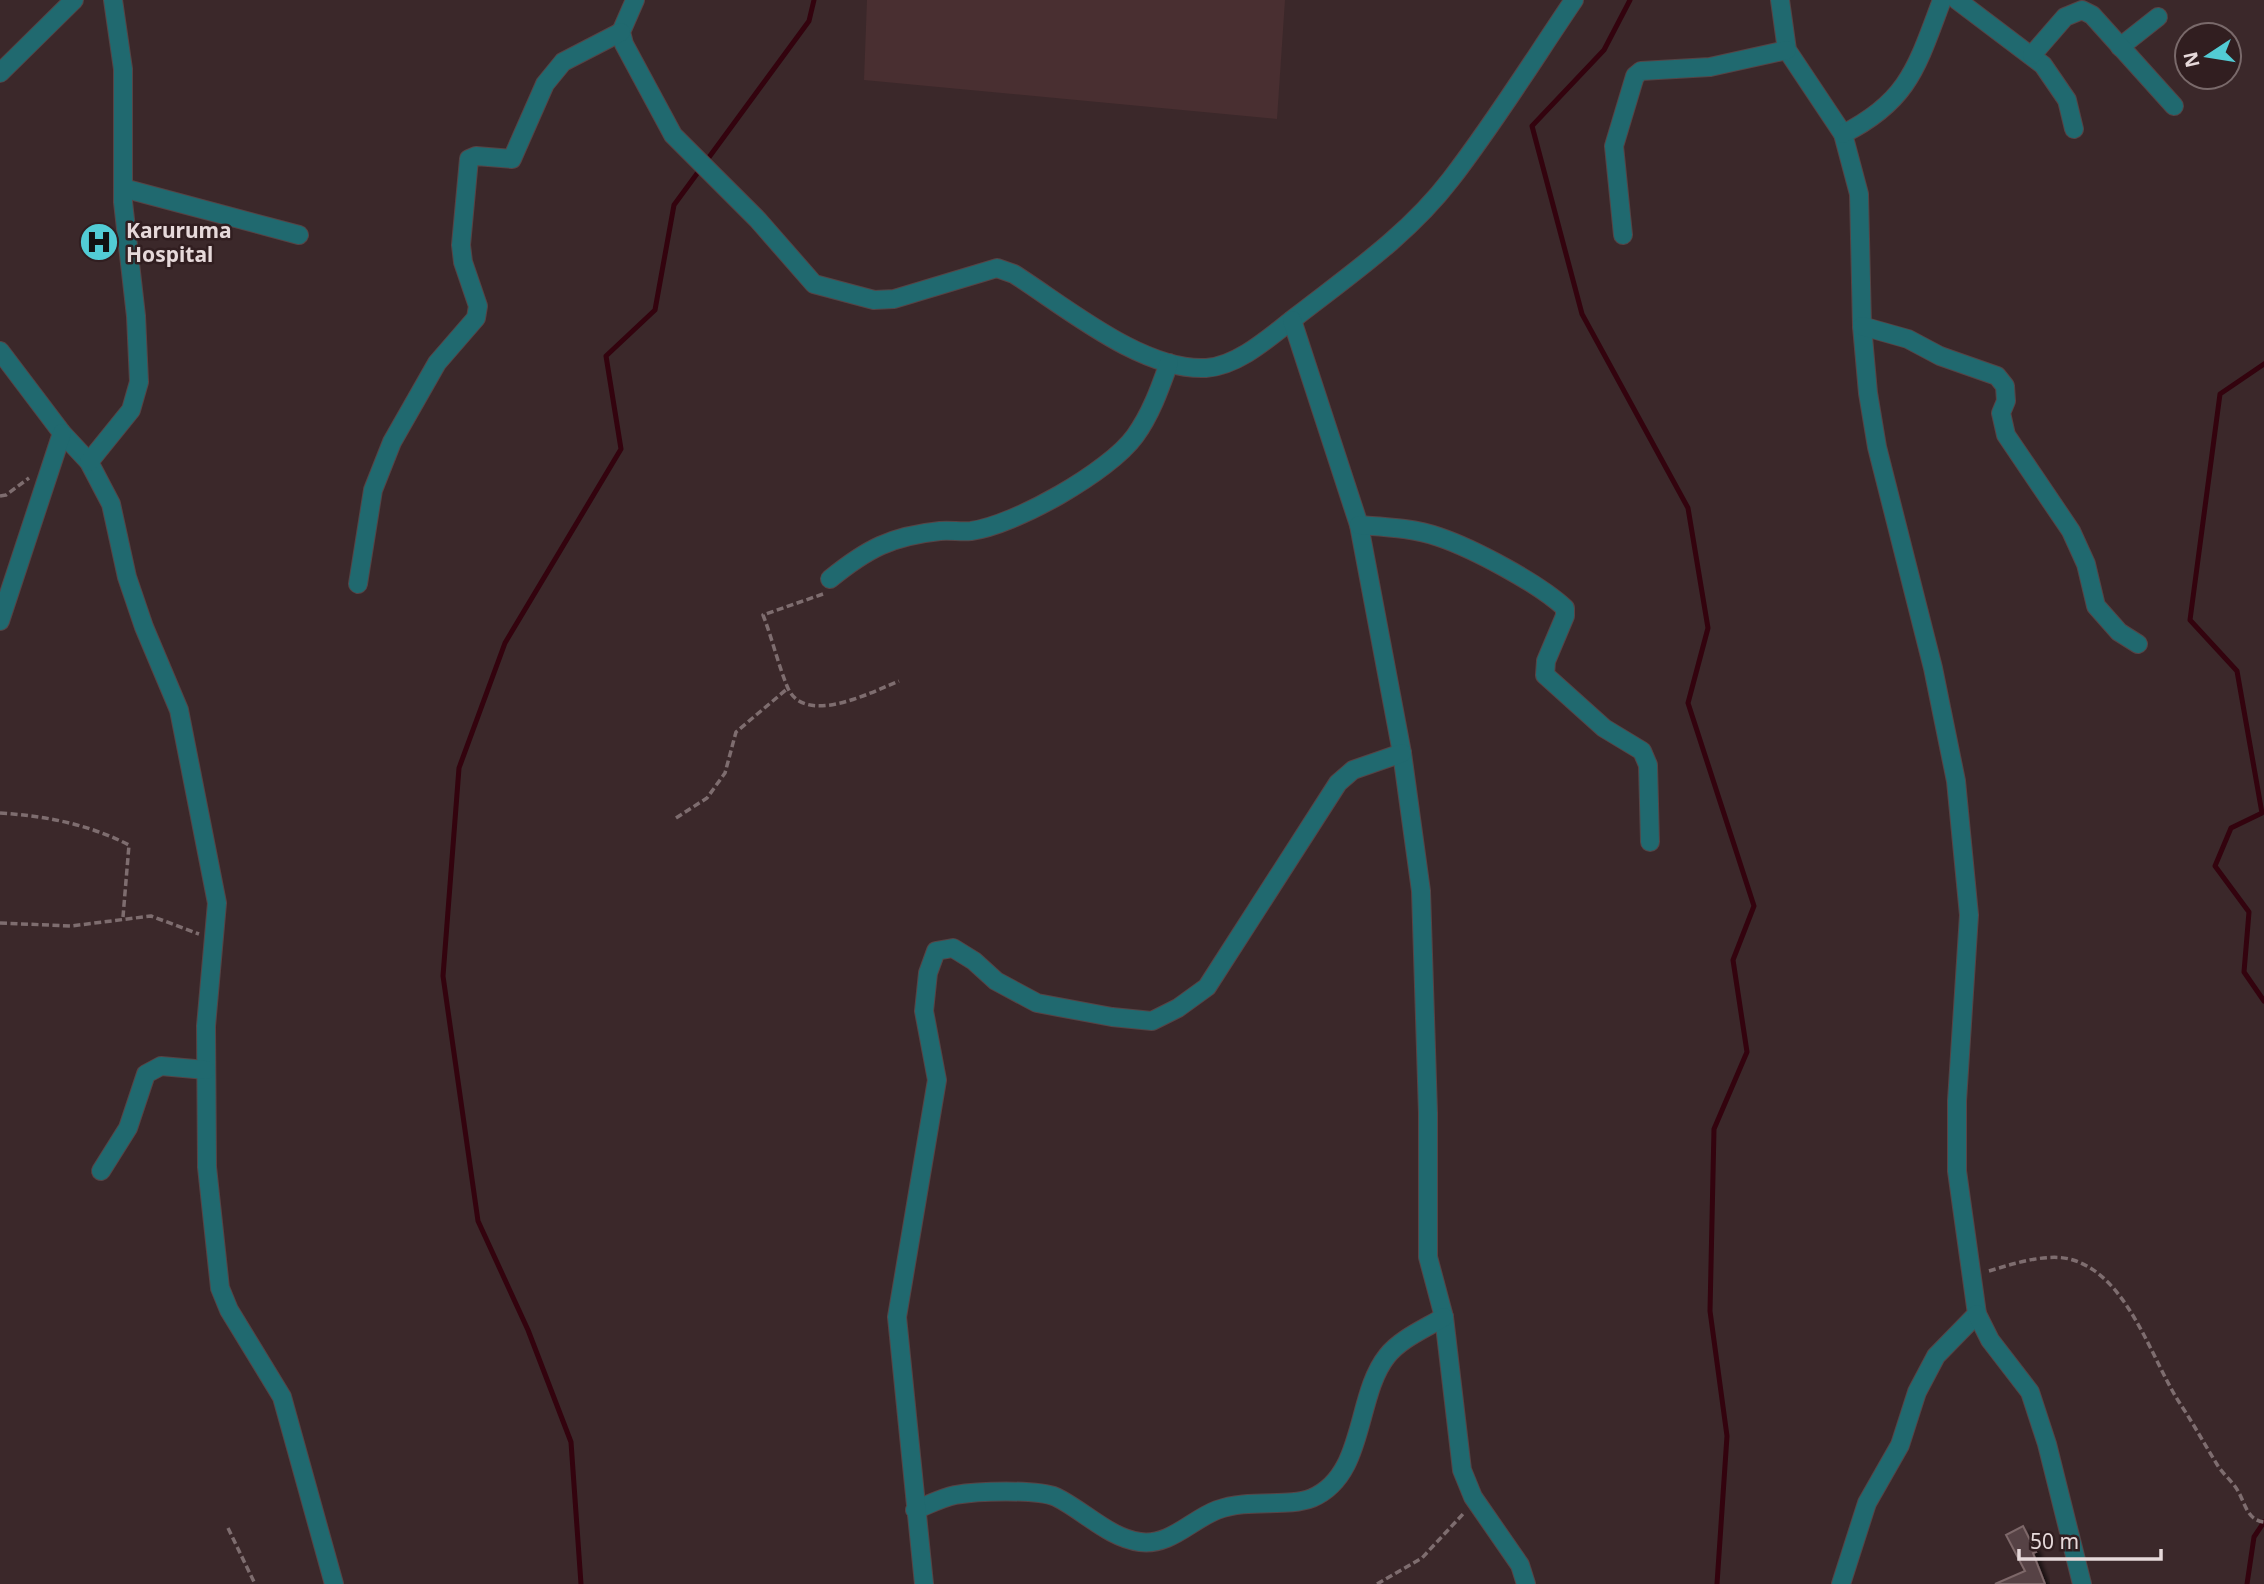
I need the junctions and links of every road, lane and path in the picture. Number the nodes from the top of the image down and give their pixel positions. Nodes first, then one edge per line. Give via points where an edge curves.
1 (74, 0) edge
2 (113, 0) edge
3 (635, 0) edge
4 (1574, 0) edge
5 (1780, 0) edge
6 (1942, 0) edge
7 (1957, 0) edge
8 (2158, 17) dead end
9 (621, 32) junction
10 (2120, 47) junction
11 (1787, 50) junction
12 (2032, 55) junction
13 (0, 73) edge
14 (2174, 106) dead end
15 (2074, 129) dead end
16 (1843, 135) junction
17 (123, 188) junction
18 (299, 235) dead end
19 (1623, 235) dead end
20 (1292, 320) junction
21 (1862, 326) junction
22 (0, 351) edge
23 (1169, 363) junction
24 (62, 433) junction
25 (89, 462) junction
26 (50, 470) junction
27 (0, 496) edge
28 (1359, 525) junction
29 (830, 579) joint
30 (358, 584) dead end
31 (0, 621) edge
32 (2138, 645) dead end
33 (899, 681) dead end
34 (788, 689) junction
35 (1402, 752) junction
36 (0, 813) edge
37 (676, 818) dead end
38 (1650, 842) dead end
39 (123, 917) junction
40 (0, 923) edge
41 (214, 938) junction
42 (206, 1070) junction
43 (101, 1171) dead end
44 (1970, 1277) junction
45 (1978, 1314) junction
46 (1444, 1317) junction
47 (1474, 1498) junction
48 (915, 1510) junction
49 (2264, 1522) edge
50 (228, 1528) dead end
51 (255, 1584) edge
52 (334, 1584) edge
53 (924, 1584) edge
54 (1377, 1584) edge
55 (1526, 1584) edge
56 (1841, 1584) edge
57 (2082, 1584) edge

1 - 13 street
2 - 17 street via 123,69
3 - 9 street
4 - 20 street via 1450,181 1387,247
5 - 11 street
6 - 16 street via 1915,68 1897,96 1869,121
7 - 12 street
8 - 10 street
9 - 23 street via 673,135 814,284 874,300 894,299 997,268 1014,274 1132,349
9 - 30 street via 563,62 545,84 512,159 469,159 461,245 478,306 477,318 437,363 392,442 373,490
10 - 12 street via 2092,15 2076,10
10 - 14 street
11 - 16 street
11 - 19 street via 1710,67 1642,71 1635,76 1614,146
12 - 15 street via 2067,100
16 - 21 street via 1859,194
17 - 18 street
17 - 25 street via 139,382 131,410
20 - 23 street via 1228,363 1206,368
20 - 28 street
21 - 32 street via 1997,376 2005,386 2001,413 2006,435 2071,531 2086,564 2096,606
21 - 44 street via 1877,447 1933,668 1965,850 1969,915 1957,1171
22 - 24 street
23 - 29 street via 1156,400 1134,437 1092,474 1013,520 971,531 941,530 904,537 864,551
24 - 25 street
24 - 26 street
25 - 41 street via 111,505 127,577 179,710 212,868 217,903
26 - 27 path
26 - 31 street
28 - 35 street
28 - 38 street via 1438,537 1484,558 1565,608 1545,675 1604,728 1643,751 1648,765
29 - 34 path via 821,597 763,615
33 - 34 path via 835,706 803,703
34 - 37 path via 736,732 725,773 707,798
35 - 46 street via 1421,891 1428,1257
35 - 48 street via 1353,770 1338,783 1207,987 1152,1021 1037,1003 996,981 953,948 936,951 928,973 924,1011 937,1080 897,1317
36 - 39 path via 81,825 129,845
39 - 40 path via 71,926
39 - 41 path via 160,918 185,931
41 - 42 street
42 - 43 street via 162,1066 146,1074 128,1128
42 - 52 street via 206,1167 220,1288 282,1397
44 - 45 street
44 - 49 path via 2044,1259 2071,1259 2096,1270 2128,1307 2179,1402 2245,1507 2257,1521
45 - 56 street via 1936,1356 1917,1392 1900,1445 1867,1503
45 - 57 street via 1990,1340 2030,1392
46 - 47 street via 1457,1442
46 - 48 street via 1389,1353 1378,1368 1346,1465 1312,1498 1232,1505 1165,1540 1140,1542 1054,1496 1033,1493 956,1495
47 - 54 path via 1422,1558
47 - 55 street via 1520,1565
48 - 53 street
50 - 51 path

